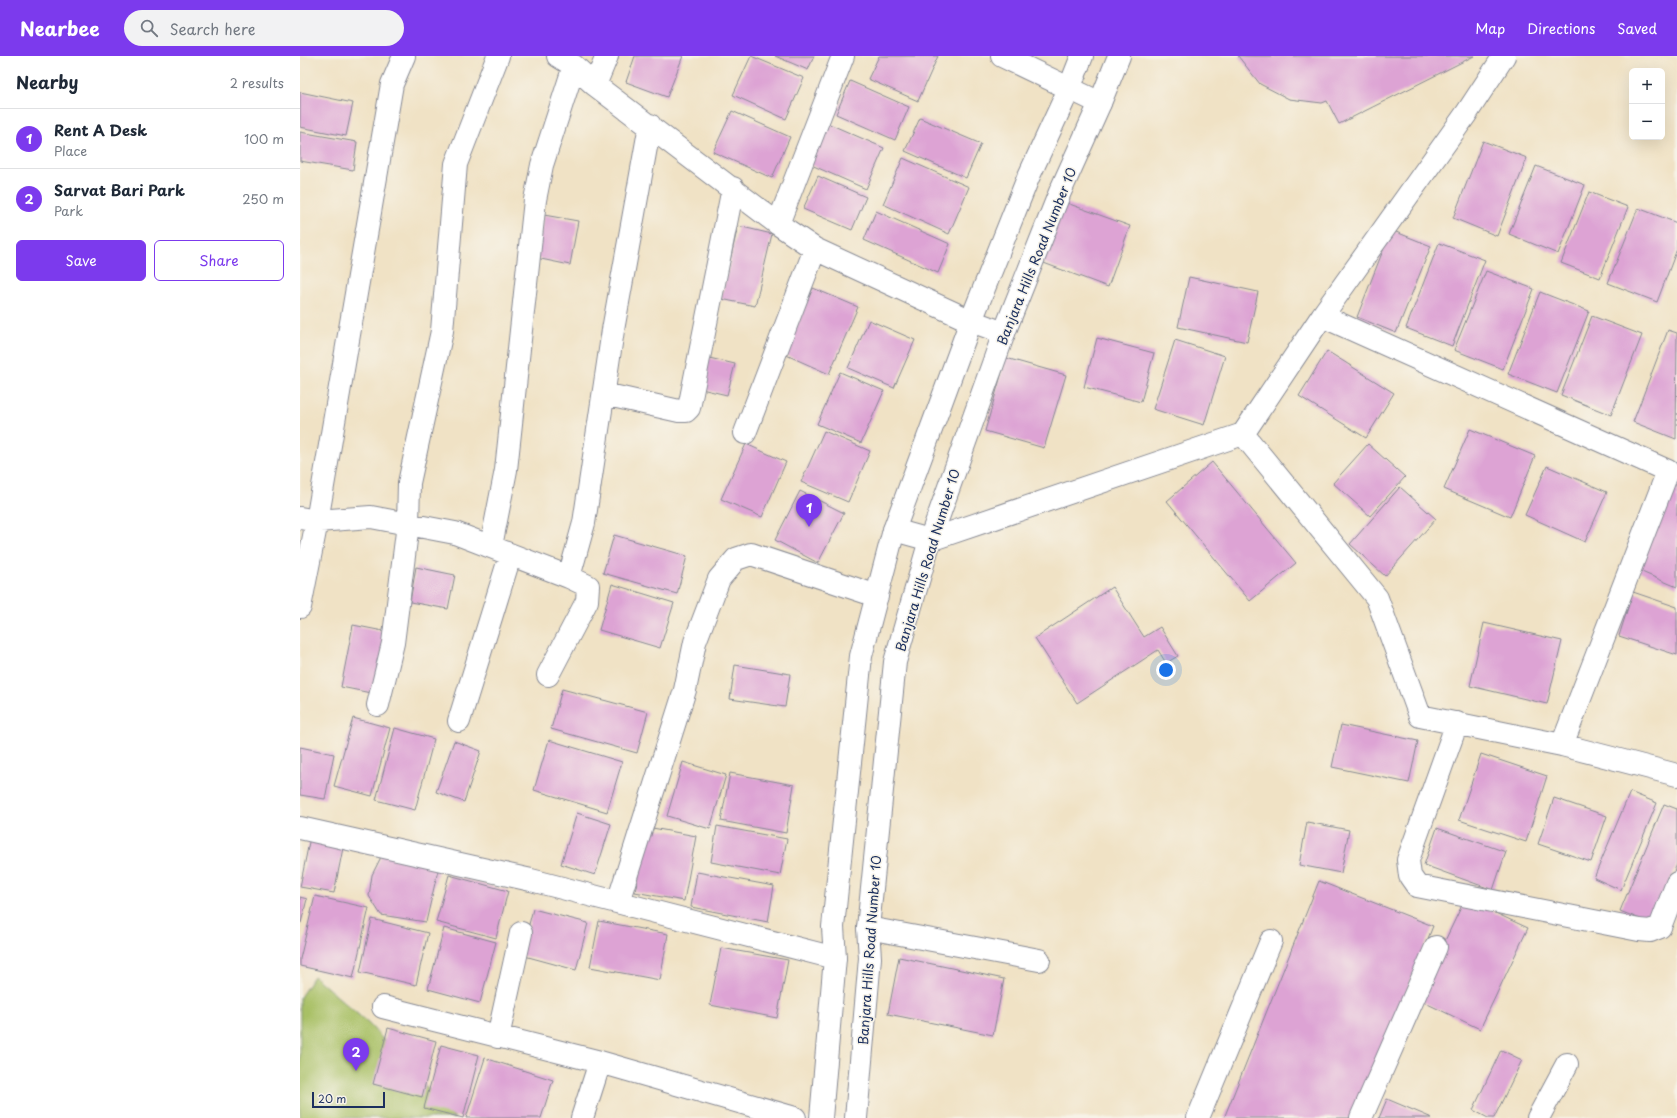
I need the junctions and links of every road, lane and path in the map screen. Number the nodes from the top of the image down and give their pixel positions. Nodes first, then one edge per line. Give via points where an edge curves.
1 (404, 56) edge
2 (498, 56) edge
3 (607, 56) edge
4 (843, 56) edge
5 (1002, 56) edge
6 (1082, 56) edge
7 (1119, 56) edge
8 (1504, 56) edge
9 (566, 61) edge
10 (595, 85) junction
11 (1069, 89) junction
12 (1100, 103) junction
13 (650, 126) junction
14 (733, 188) junction
15 (778, 224) junction
16 (815, 249) junction
17 (1322, 316) junction
18 (971, 321) junction
19 (1004, 333) junction
20 (604, 394) junction
21 (745, 433) dead end
22 (1243, 434) junction
23 (309, 519) edge
24 (408, 524) junction
25 (894, 530) junction
26 (930, 540) junction
27 (491, 546) junction
28 (510, 556) junction
29 (569, 577) junction
30 (877, 596) junction
31 (300, 607) edge
32 (548, 675) dead end
33 (378, 705) dead end
34 (459, 721) dead end
35 (1457, 723) junction
36 (1562, 745) junction
37 (1677, 776) edge
38 (300, 828) edge
39 (1677, 883) edge
40 (618, 902) junction
41 (868, 928) junction
42 (521, 932) dead end
43 (1271, 941) dead end
44 (1436, 947) dead end
45 (836, 958) junction
46 (1039, 960) dead end
47 (383, 1007) dead end
48 (498, 1037) junction
49 (600, 1062) junction
50 (1567, 1064) dead end
51 (582, 1118) edge
52 (795, 1118) edge
53 (821, 1118) edge
54 (856, 1118) edge
55 (1198, 1118) edge
56 (1361, 1118) edge
57 (1538, 1118) edge

1 - 23 street via 392,84
2 - 24 street via 456,164 442,331 409,483
3 - 10 street
4 - 15 street
5 - 11 street
6 - 11 street
7 - 12 street, Banjara Hills Road Number 10
8 - 17 street via 1466,114
9 - 10 street
9 - 27 street via 535,200 506,470
10 - 13 street
11 - 12 street
11 - 18 street via 1028,178
12 - 19 street, Banjara Hills Road Number 10 via 1060,192
13 - 14 street
13 - 20 street
14 - 15 street
14 - 20 street via 689,408 686,411 679,410
15 - 16 street
16 - 18 street
16 - 21 street
17 - 22 street
17 - 36 street via 1668,471
18 - 19 street
18 - 25 street
19 - 26 street, Banjara Hills Road Number 10
20 - 29 street via 584,523
22 - 26 street
22 - 35 street via 1377,598 1420,716
23 - 24 street via 371,517
23 - 31 street
24 - 27 street via 455,534
24 - 33 street via 393,643
25 - 26 street
25 - 30 street
26 - 41 street, Banjara Hills Road Number 10 via 895,662
27 - 28 street
28 - 29 street
28 - 34 street
29 - 32 street via 588,586 587,601
30 - 40 street via 751,554 736,559 719,579 695,642 685,690
30 - 45 street via 861,656 833,927
35 - 36 street
35 - 39 street via 1408,860 1410,876 1417,886 1650,931 1660,927
36 - 37 street
38 - 40 street
40 - 45 street
41 - 46 street
41 - 54 street, Banjara Hills Road Number 10 via 870,958
42 - 48 street
43 - 55 street
44 - 56 street
45 - 53 street
47 - 48 street
48 - 49 street
49 - 51 street
49 - 52 street
50 - 57 street

